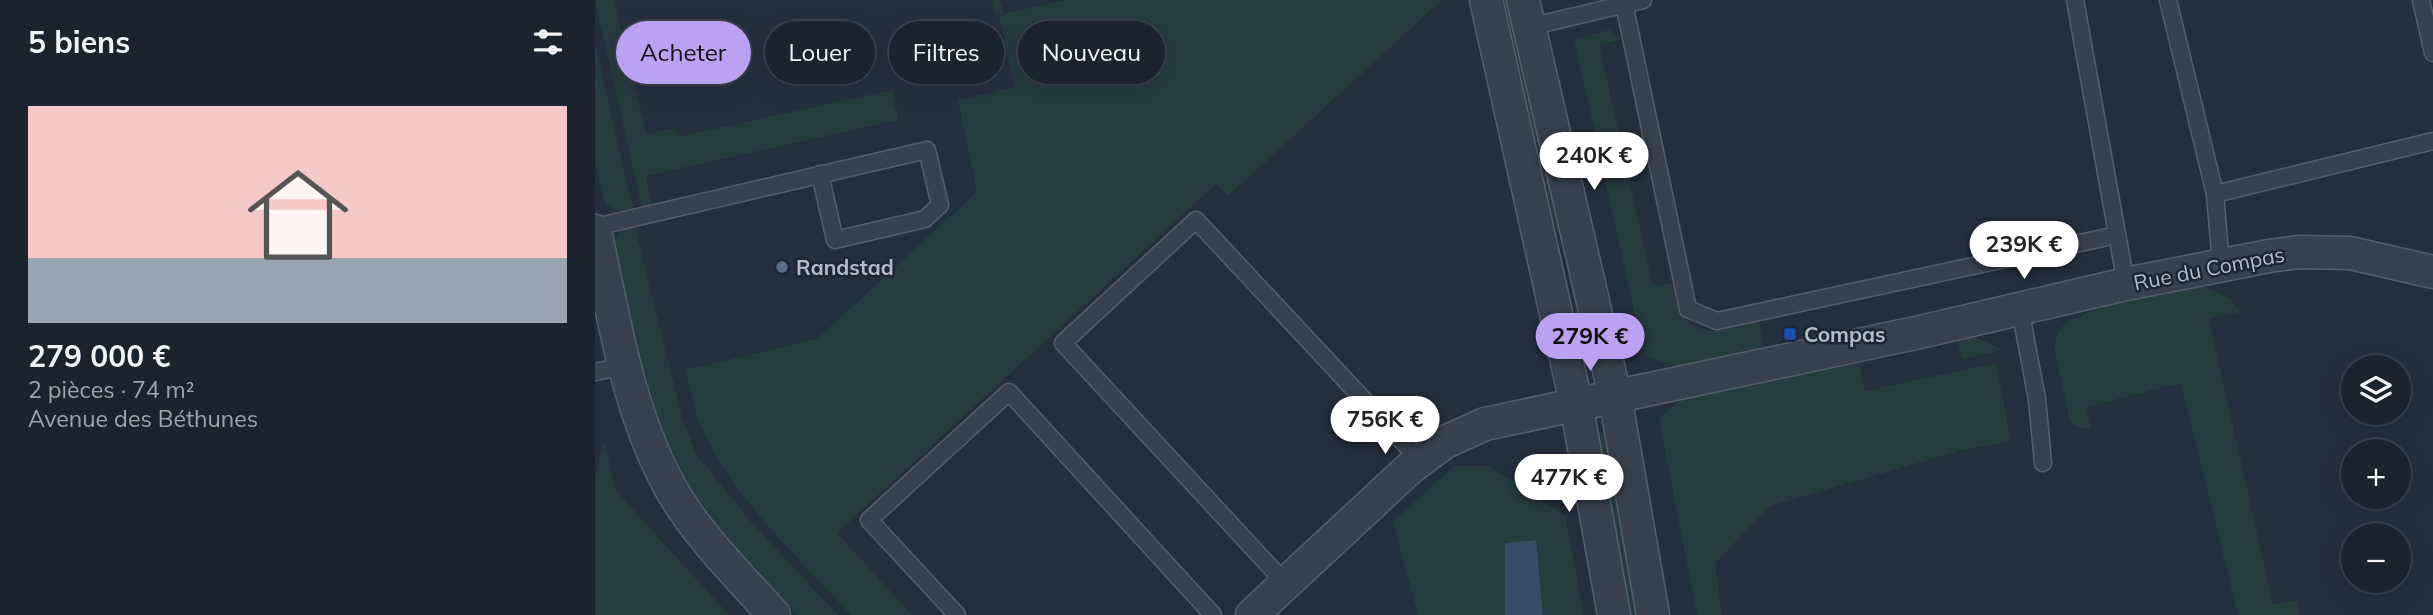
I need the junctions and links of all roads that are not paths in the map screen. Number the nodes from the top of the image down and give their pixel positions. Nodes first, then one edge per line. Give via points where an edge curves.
1 (1486, 0) edge
2 (1643, 0) edge
3 (2075, 0) edge
4 (2168, 0) edge
5 (2421, 0) edge
6 (1624, 5) junction
7 (1526, 14) edge
8 (2433, 53) edge
9 (2433, 141) edge
10 (820, 174) junction
11 (2214, 194) junction
12 (595, 229) edge
13 (2117, 234) junction
14 (2221, 265) junction
15 (2433, 272) edge
16 (2126, 284) junction
17 (2020, 309) junction
18 (626, 366) junction
19 (595, 372) edge
20 (1615, 396) junction
21 (1576, 403) junction
22 (1420, 460) junction
23 (2043, 463) dead end
24 (1286, 584) junction
25 (774, 615) edge
26 (957, 615) edge
27 (1213, 615) edge
28 (1252, 615) edge
29 (1615, 615) edge
30 (1653, 615) edge

1 - 21 street
2 - 6 lane
3 - 13 lane
4 - 11 lane
5 - 8 lane
6 - 7 lane
6 - 13 lane via 1688,309 1717,321
7 - 20 street
9 - 11 lane
10 - 10 lane via 927,150 940,205 925,219 835,240
10 - 12 lane
11 - 14 lane
12 - 18 street
13 - 16 lane
14 - 15 street, Rue du Compas via 2326,252
14 - 16 street, Rue du Compas
16 - 17 street, Rue du Compas
17 - 20 street, Rue du Compas
17 - 23 lane via 2037,399
18 - 19 lane
18 - 25 street via 655,458 671,489
20 - 21 street, Rue du Compas
20 - 30 street
21 - 22 street, Rue du Compas via 1467,430
21 - 29 street
22 - 24 street, Rue du Compas
22 - 24 lane via 1196,220 1063,342
24 - 28 street, Rue du Compas
26 - 27 lane via 869,520 1009,391

